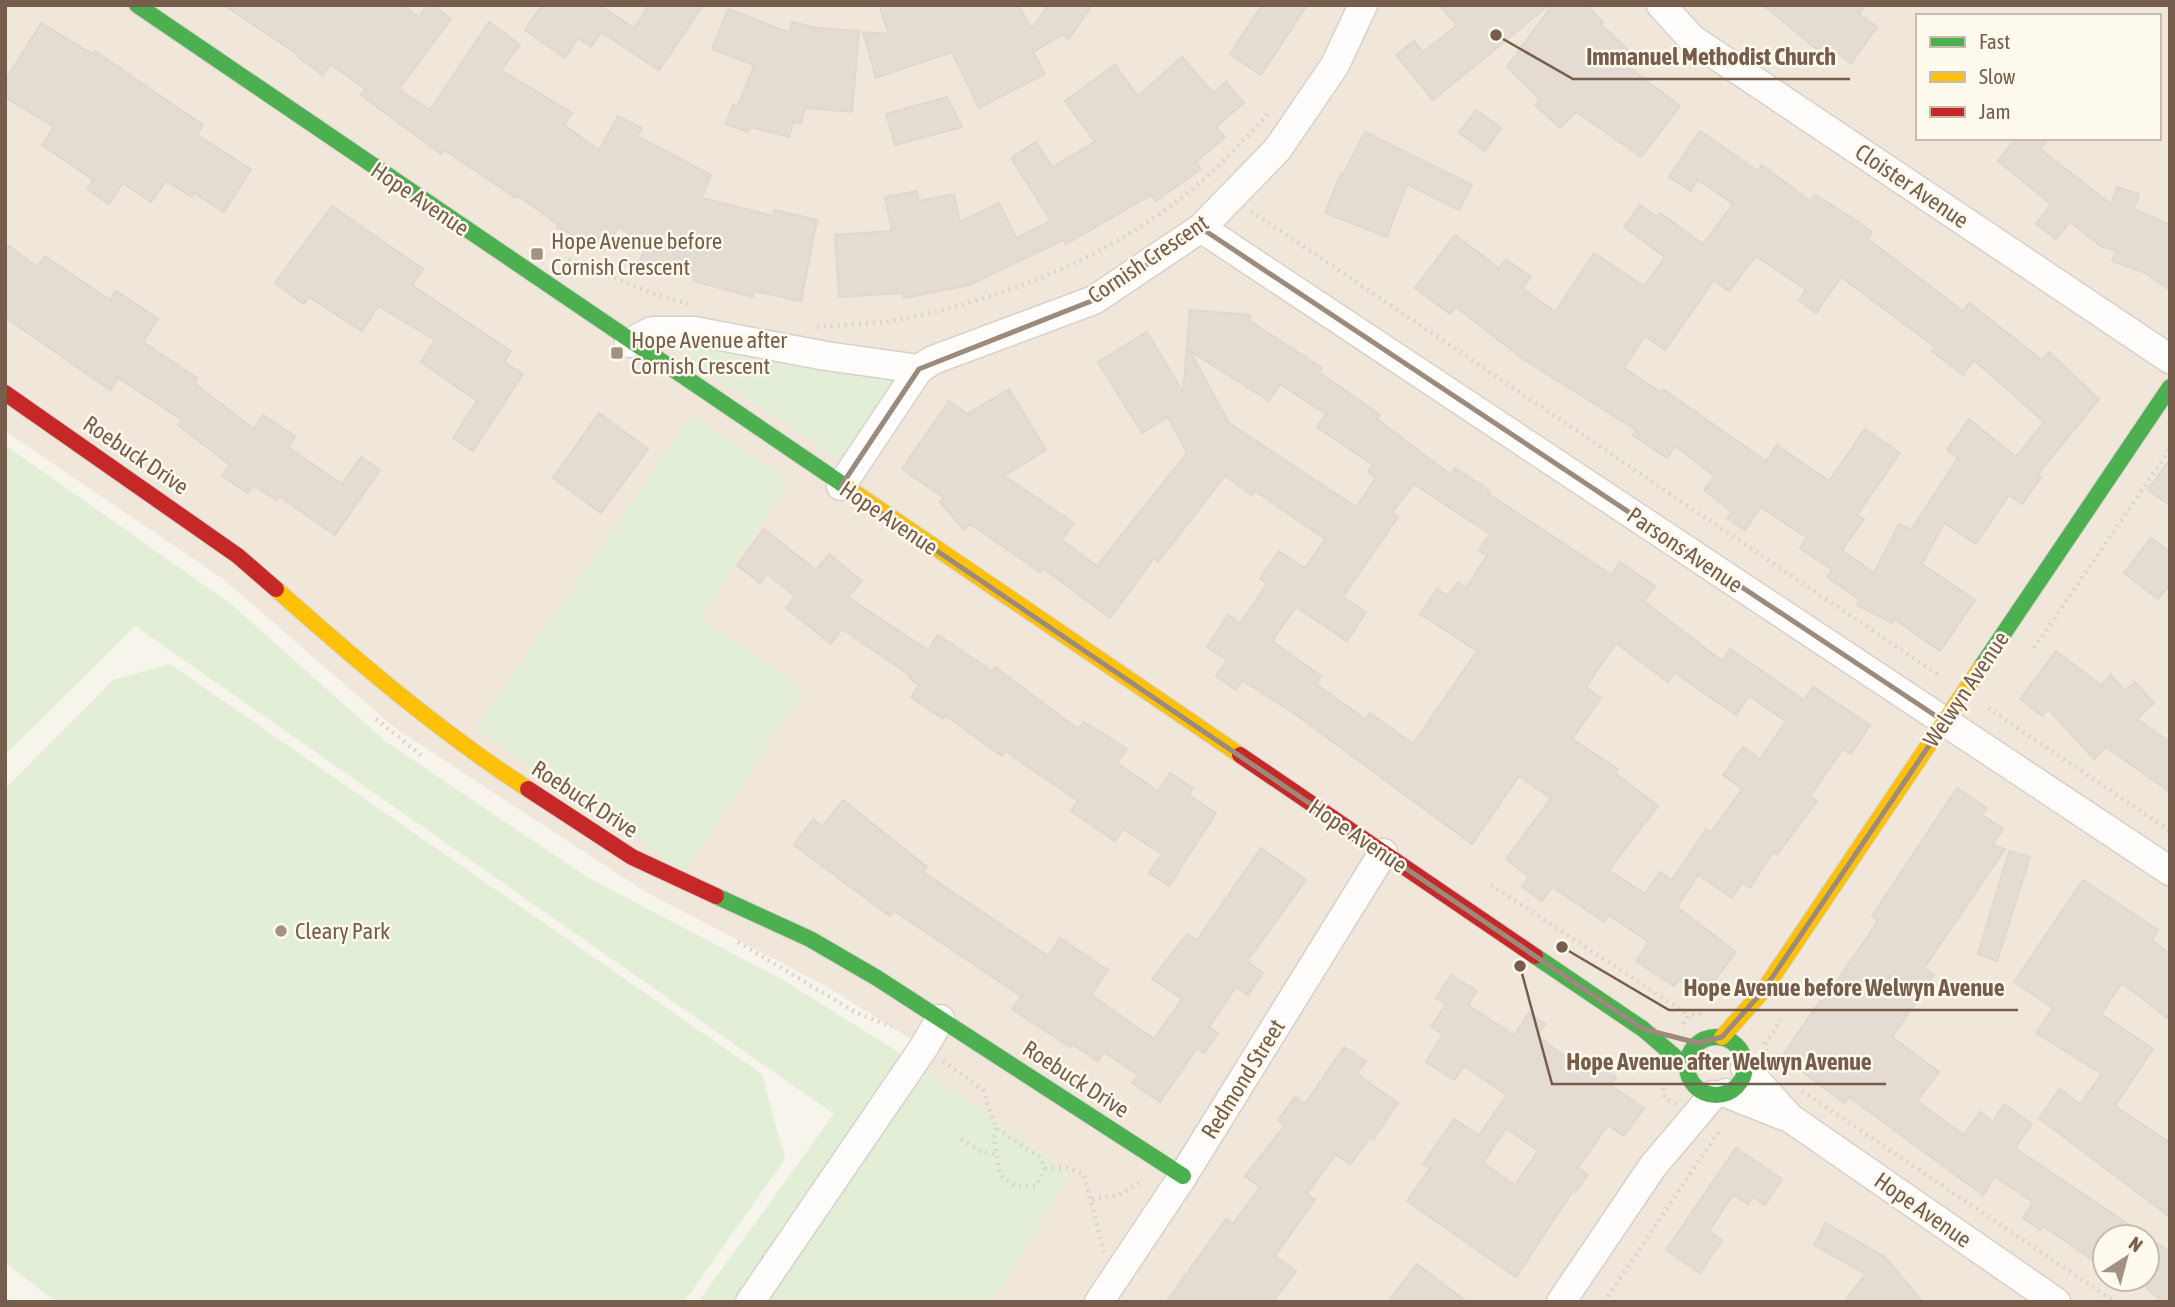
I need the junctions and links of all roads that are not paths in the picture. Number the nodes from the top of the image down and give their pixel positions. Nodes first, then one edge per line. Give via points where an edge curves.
1 (137, 5) edge
2 (1363, 5) edge
3 (1661, 5) edge
4 (1200, 228) junction
5 (629, 343) junction
6 (2170, 359) edge
7 (919, 369) junction
8 (2170, 387) edge
9 (5, 393) edge
10 (841, 486) junction
11 (1945, 722) junction
12 (1383, 853) junction
13 (2170, 871) edge
14 (1763, 991) junction
15 (940, 1019) junction
16 (1643, 1029) junction
17 (1722, 1037) junction
18 (1698, 1043) junction
19 (1752, 1060) junction
20 (1705, 1085) junction
21 (1790, 1118) junction
22 (1184, 1176) junction
23 (750, 1302) edge
24 (1099, 1302) edge
25 (1561, 1302) edge
26 (2056, 1302) edge

1 - 5 street, Hope Avenue
2 - 4 street, Cornish Crescent via 1335,65 1277,150
3 - 6 street, Cloister Avenue via 1692,39
4 - 7 street, Cornish Crescent via 1094,300
4 - 11 street, Parsons Avenue
5 - 7 street via 694,318 826,356
5 - 10 street, Hope Avenue
7 - 10 street
8 - 11 street, Welwyn Avenue
9 - 15 street, Roebuck Drive via 238,556 385,685 483,760 632,857 810,939
10 - 12 street, Hope Avenue
11 - 13 street, Parsons Avenue
11 - 14 street, Welwyn Avenue
12 - 16 street, Hope Avenue
12 - 22 street, Redmond Street
14 - 17 street, Welwyn Avenue
14 - 19 street, Welwyn Avenue
15 - 22 street, Roebuck Drive
15 - 23 street
16 - 18 street, Hope Avenue
16 - 20 street, Hope Avenue
17 - 18 street
17 - 19 street
18 - 20 street, Welwyn Avenue via 1691,1049
19 - 20 street, Welwyn Avenue via 1740,1083
19 - 21 street, Hope Avenue
20 - 21 street, Hope Avenue
20 - 25 street, Welwyn Avenue
21 - 26 street, Hope Avenue
22 - 24 street, Redmond Street

